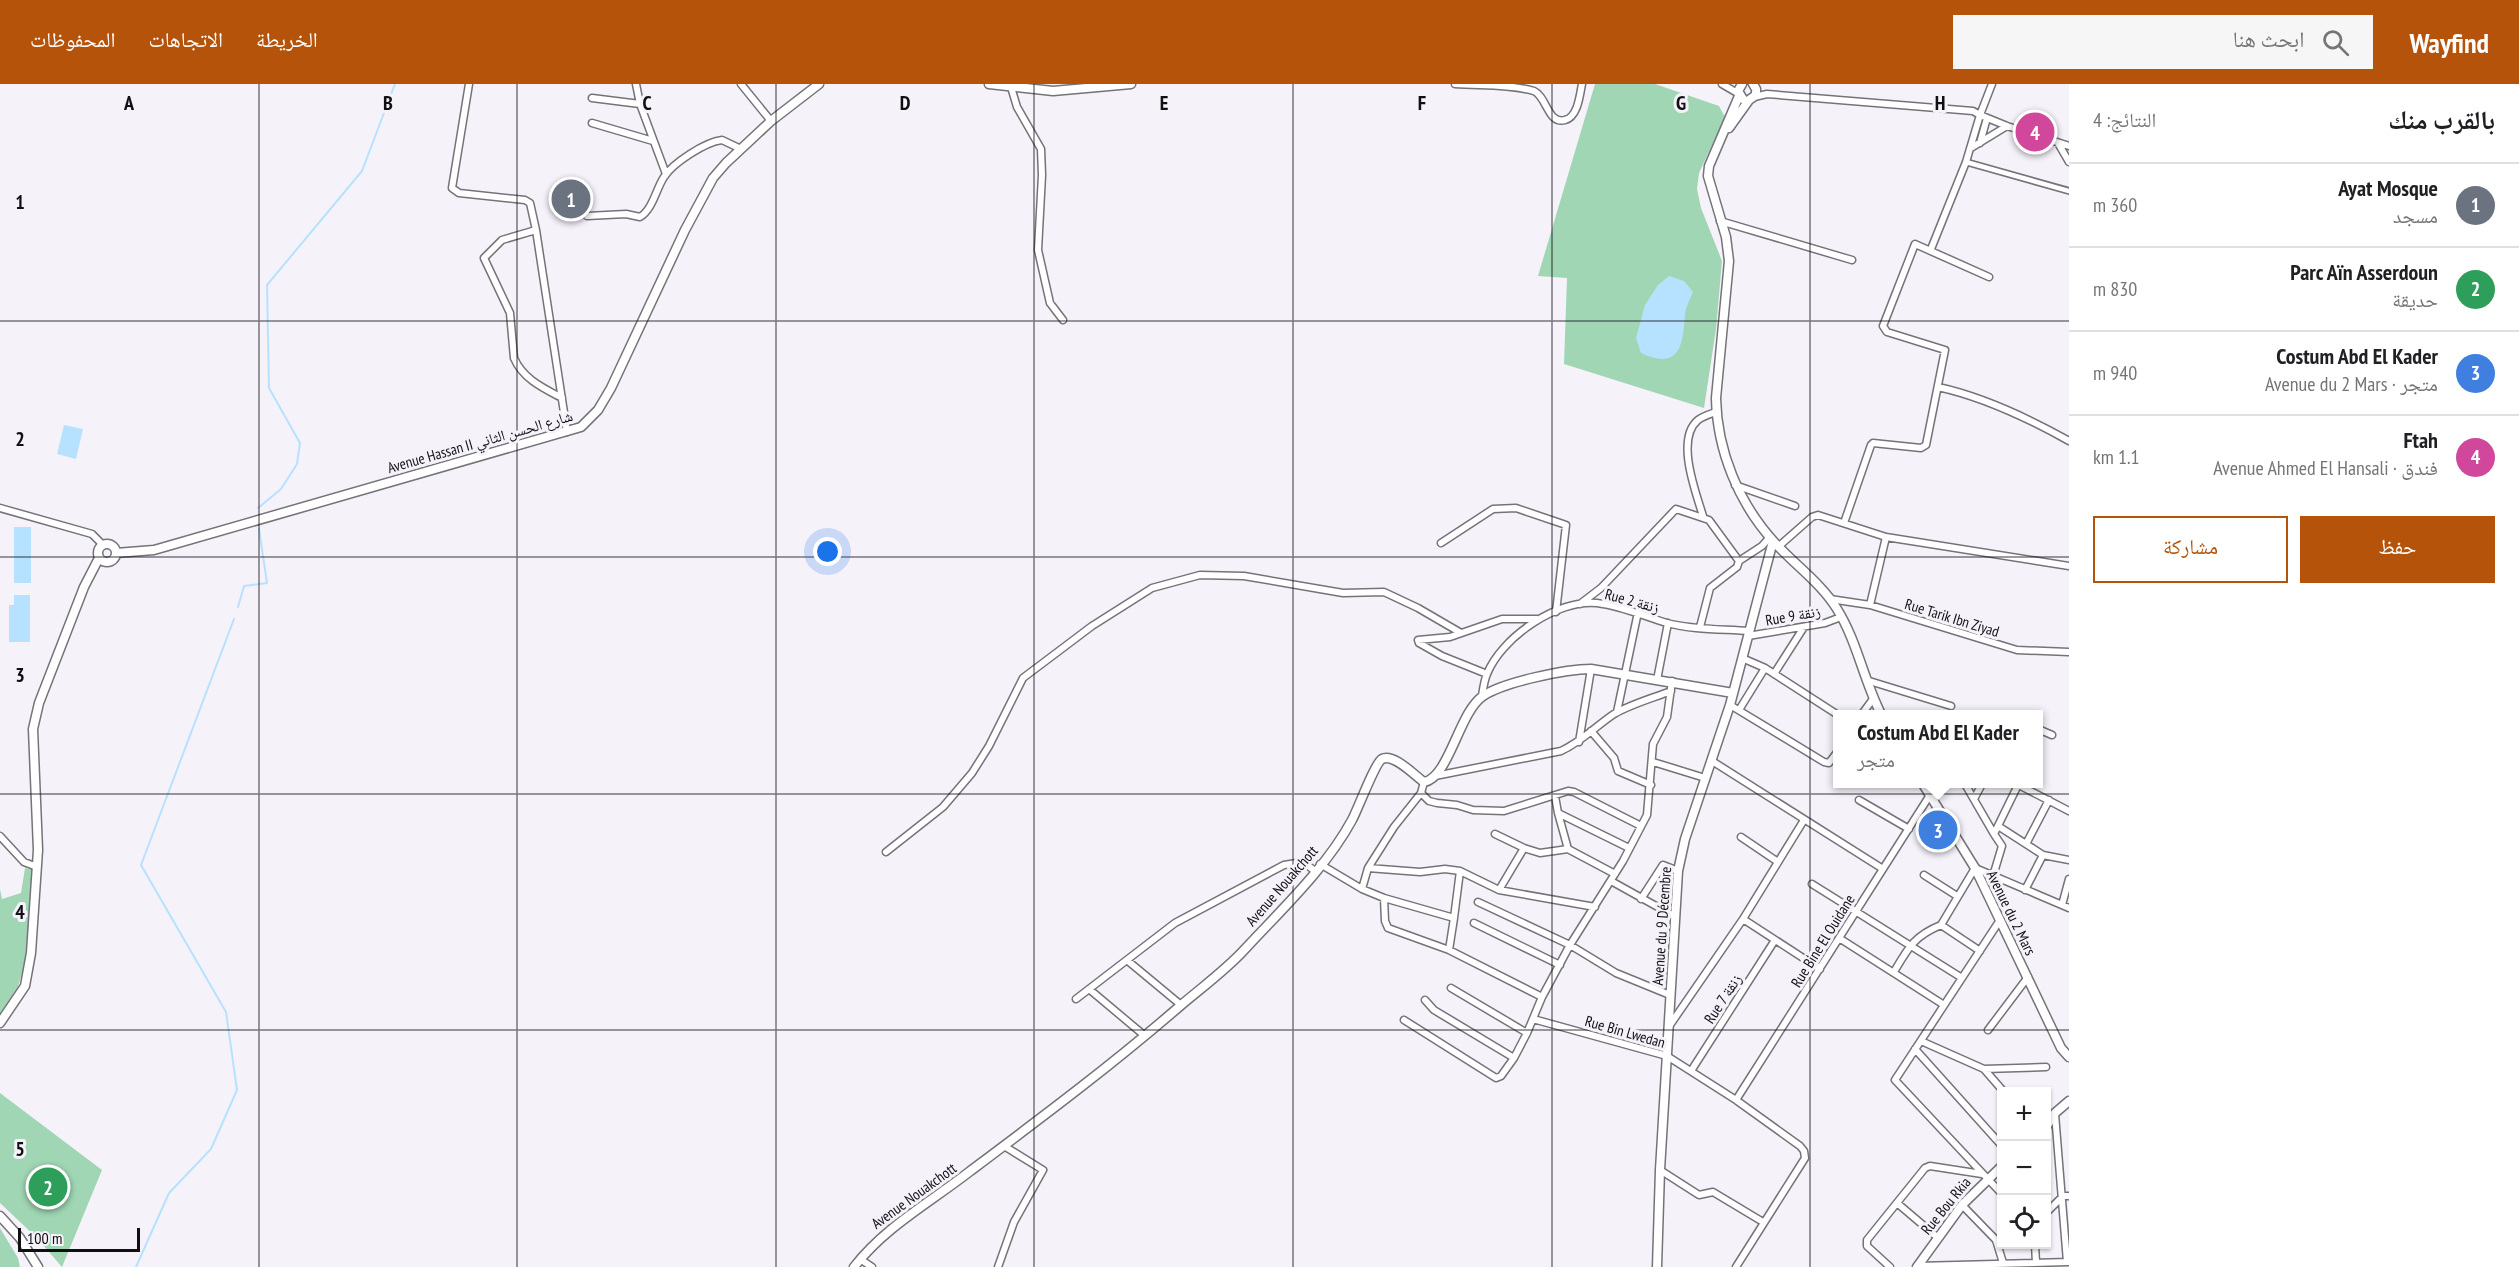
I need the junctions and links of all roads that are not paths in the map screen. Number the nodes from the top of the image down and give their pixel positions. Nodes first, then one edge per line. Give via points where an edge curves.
1 (469, 84) edge
2 (636, 84) edge
3 (741, 84) edge
4 (819, 84) edge
5 (989, 84) edge
6 (1131, 84) edge
7 (1455, 84) edge
8 (1582, 84) edge
9 (1722, 84) edge
10 (1992, 84) edge
11 (1117, 85) edge
12 (1011, 87) junction
13 (1739, 88) edge
14 (1754, 90) edge
15 (592, 98) dead end
16 (640, 104) junction
17 (1980, 115) junction
18 (1987, 118) junction
19 (771, 121) junction
20 (592, 123) dead end
21 (2007, 126) junction
22 (1721, 138) junction
23 (653, 141) junction
24 (2058, 142) junction
25 (1980, 143) junction
26 (2069, 146) edge
27 (1971, 148) junction
28 (741, 149) junction
29 (1966, 162) junction
30 (2069, 162) edge
31 (666, 174) junction
32 (2069, 191) edge
33 (587, 216) dead end
34 (1720, 221) junction
35 (536, 230) junction
36 (1931, 249) junction
37 (1852, 260) dead end
38 (1989, 277) dead end
39 (1063, 320) dead end
40 (1938, 387) junction
41 (562, 398) junction
42 (1716, 412) junction
43 (567, 432) junction
44 (2069, 441) edge
45 (1734, 485) junction
46 (1795, 506) dead end
47 (0, 508) edge
48 (1703, 516) junction
49 (1844, 523) junction
50 (1886, 537) junction
51 (1441, 543) dead end
52 (1775, 543) junction
53 (104, 545) junction
54 (116, 553) junction
55 (99, 558) junction
56 (1739, 561) junction
57 (2069, 566) edge
58 (1830, 598) junction
59 (1580, 604) junction
60 (1870, 605) junction
61 (1556, 612) junction
62 (1638, 612) junction
63 (1841, 617) junction
64 (1537, 619) junction
65 (1668, 623) junction
66 (1700, 627) junction
67 (1804, 627) junction
68 (1461, 633) junction
69 (1749, 633) junction
70 (2069, 652) edge
71 (1742, 658) junction
72 (1765, 668) junction
73 (1591, 669) junction
74 (1486, 674) junction
75 (1774, 674) junction
76 (1624, 675) junction
77 (1658, 680) junction
78 (1866, 680) junction
79 (1672, 681) junction
80 (1671, 691) junction
81 (1733, 693) junction
82 (1482, 696) junction
83 (1873, 699) junction
84 (1730, 705) junction
85 (1951, 706) dead end
86 (1739, 710) junction
87 (1865, 710) edge
88 (1879, 710) edge
89 (1617, 712) junction
90 (1833, 712) edge
91 (1591, 731) junction
92 (2043, 731) edge
93 (2052, 735) dead end
94 (1580, 742) junction
95 (1833, 758) edge
96 (1712, 761) junction
97 (1653, 762) junction
98 (1435, 776) junction
99 (1705, 778) junction
100 (1424, 782) junction
101 (1651, 785) junction
102 (1926, 788) edge
103 (1968, 788) edge
104 (1980, 788) edge
105 (2015, 788) edge
106 (2025, 788) edge
107 (1421, 793) junction
108 (1930, 795) junction
109 (1555, 796) junction
110 (1974, 799) junction
111 (1859, 800) dead end
112 (2049, 800) junction
113 (2069, 811) edge
114 (1558, 813) junction
115 (1804, 820) junction
116 (1641, 826) junction
117 (1998, 826) junction
118 (1909, 829) junction
119 (1495, 834) dead end
120 (1994, 834) junction
121 (0, 836) edge
122 (1741, 837) dead end
123 (2026, 844) junction
124 (1524, 848) junction
125 (1629, 848) junction
126 (1568, 849) junction
127 (885, 852) dead end
128 (2043, 855) junction
129 (2069, 860) edge
130 (1778, 862) junction
131 (37, 867) junction
132 (1318, 868) junction
133 (1368, 868) junction
134 (1975, 868) junction
135 (1883, 869) junction
136 (1460, 871) junction
137 (1678, 872) junction
138 (1614, 874) junction
139 (1924, 875) dead end
140 (1993, 876) junction
141 (2069, 879) edge
142 (1611, 881) junction
143 (1812, 884) dead end
144 (1362, 889) junction
145 (1499, 890) junction
146 (2025, 890) junction
147 (1957, 896) junction
148 (1384, 898) junction
149 (1641, 899) junction
150 (1478, 902) dead end
151 (1595, 907) junction
152 (2065, 907) edge
153 (1857, 911) junction
154 (1674, 916) junction
155 (1454, 918) junction
156 (1743, 919) junction
157 (2000, 920) junction
158 (1474, 923) dead end
159 (1941, 925) junction
160 (1839, 938) junction
161 (1774, 940) junction
162 (1570, 945) junction
163 (1910, 945) junction
164 (1449, 950) junction
165 (1980, 951) junction
166 (1128, 961) junction
167 (1560, 965) junction
168 (1820, 969) junction
169 (1894, 972) junction
170 (2028, 977) junction
171 (1962, 978) junction
172 (1451, 988) dead end
173 (1089, 989) junction
174 (1670, 995) junction
175 (1542, 997) junction
176 (1076, 999) dead end
177 (1425, 1000) dead end
178 (1182, 1005) junction
179 (1944, 1005) junction
180 (1533, 1019) junction
181 (1404, 1020) dead end
182 (0, 1023) edge
183 (1669, 1026) junction
184 (1988, 1030) dead end
185 (1527, 1032) junction
186 (1145, 1036) junction
187 (1921, 1041) junction
188 (1915, 1049) junction
189 (1667, 1056) junction
190 (2069, 1057) edge
191 (1514, 1058) junction
192 (2046, 1066) dead end
193 (1984, 1069) junction
194 (1691, 1071) junction
195 (2000, 1087) edge
196 (1736, 1100) junction
197 (2068, 1101) edge
198 (2055, 1113) junction
199 (2051, 1119) edge
200 (1997, 1141) edge
201 (1004, 1146) junction
202 (1997, 1168) edge
203 (1660, 1170) junction
204 (1985, 1176) junction
205 (1997, 1190) edge
206 (2066, 1196) edge
207 (1897, 1203) junction
208 (1962, 1204) junction
209 (2051, 1209) edge
210 (0, 1216) edge
211 (1763, 1222) junction
212 (1937, 1237) junction
213 (2035, 1249) edge
214 (860, 1259) junction
215 (2068, 1262) edge
216 (2036, 1263) junction
217 (2004, 1265) edge
218 (38, 1267) edge
219 (854, 1267) edge
220 (872, 1267) edge
221 (998, 1267) edge
222 (1657, 1267) edge
223 (1736, 1267) edge
224 (1890, 1267) edge
225 (1917, 1267) edge

1 - 35 street via 453,190 459,194 528,201
2 - 16 street
3 - 19 street
4 - 19 street, Avenue Hassan II شارع الحسن الثاني
5 - 12 street
6 - 11 street
7 - 8 street via 1532,90 1543,99 1552,117 1567,120 1580,98
9 - 13 street
10 - 17 street
11 - 12 street via 1053,91
12 - 39 street via 1017,107 1041,149 1038,250 1050,303
13 - 14 street
13 - 22 street
14 - 17 street via 1973,111
14 - 22 street
15 - 16 street
16 - 23 street
17 - 18 street
17 - 27 street
18 - 21 street
18 - 25 street
19 - 28 street, Avenue Hassan II شارع الحسن الثاني
20 - 23 street
21 - 24 street
21 - 25 street
22 - 34 street via 1708,176
23 - 31 street
24 - 26 street
24 - 30 street
25 - 27 street
27 - 29 street
28 - 31 street via 728,142 714,141
28 - 43 street, Avenue Hassan II شارع الحسن الثاني via 705,190 598,410 581,428
29 - 32 street
29 - 36 street
31 - 33 street via 649,208 640,217
34 - 37 street
34 - 42 street via 1730,261
35 - 41 street
35 - 41 street via 502,240 484,258 510,313 517,365 537,384
36 - 38 street
36 - 40 street via 1915,244 1883,326 1887,332 1945,350
40 - 44 street via 1965,393
40 - 49 street via 1924,447 1873,443
41 - 43 street
42 - 45 street
42 - 48 street via 1692,427 1687,453
43 - 54 street, Avenue Hassan II شارع الحسن الثاني via 154,550
45 - 46 street
45 - 52 street
47 - 53 street via 92,534
48 - 56 street
48 - 59 street via 1676,509 1601,588
49 - 50 street
49 - 52 street via 1815,515
50 - 57 street
50 - 60 street
51 - 61 street via 1492,509 1516,508 1566,525
52 - 56 street via 1762,546
52 - 58 street
52 - 69 street, Avenue du 9 Décembre
53 - 54 street via 111,545
53 - 55 street via 98,550
54 - 55 street via 107,562
55 - 131 street via 39,703 33,729
56 - 66 street via 1737,567 1710,588
58 - 60 street, Rue Tarik Ibn Ziyad
58 - 63 street
59 - 61 street, Rue 2 زنقة
59 - 62 street, Rue 2 زنقة via 1597,603
60 - 70 street, Rue Tarik Ibn Ziyad via 2017,650
61 - 64 street, Rue 2 زنقة
62 - 65 street, Rue 2 زنقة
62 - 76 street
63 - 67 street, Rue 9 زنقة
63 - 78 street
64 - 68 street via 1502,619
64 - 74 street, Rue 2 زنقة via 1509,643
65 - 66 street, Rue 2 زنقة
65 - 77 street
66 - 69 street, Rue 2 زنقة
67 - 69 street, Rue 9 زنقة
67 - 75 street
68 - 74 street via 1419,642
68 - 127 street via 1384,592 1343,593 1257,578 1212,575 1152,588 1092,626 1023,678 972,773 943,807
69 - 71 street, Avenue du 9 Décembre
71 - 72 street
71 - 81 street, Avenue du 9 Décembre
72 - 75 street
72 - 86 street
73 - 76 street
73 - 82 street via 1568,670 1508,685
73 - 94 street
74 - 82 street, Rue 2 زنقة
75 - 90 street
76 - 77 street
76 - 89 street
77 - 79 street
78 - 83 street
78 - 85 street
79 - 80 street
79 - 81 street
80 - 89 street
80 - 97 street via 1667,717 1653,744
81 - 84 street, Avenue du 9 Décembre
82 - 98 street
83 - 87 street
83 - 88 street
84 - 86 street
84 - 96 street, Avenue du 9 Décembre
86 - 95 street via 1824,762 1829,763
89 - 91 street
91 - 94 street
91 - 101 street via 1614,758 1618,771
92 - 93 street
94 - 98 street via 1561,751
96 - 99 street, Avenue du 9 Décembre
96 - 115 street
97 - 99 street
97 - 101 street
98 - 100 street
99 - 137 street, Avenue du 9 Décembre
100 - 107 street
100 - 132 street, Avenue Nouakchott via 1396,761 1379,761 1351,821
101 - 116 street via 1650,805
102 - 108 street, Avenue du 2 Mars
103 - 110 street
104 - 110 street
105 - 117 street
106 - 112 street
107 - 109 street via 1429,801 1484,812 1516,809
107 - 133 street
108 - 118 street, Rue Bine El Ouidane
108 - 134 street, Avenue du 2 Mars
109 - 114 street
109 - 116 street via 1574,792
110 - 120 street
111 - 118 street
112 - 113 street
112 - 123 street
114 - 125 street
114 - 126 street
115 - 130 street
115 - 135 street
116 - 125 street
117 - 120 street
117 - 123 street
118 - 135 street, Rue Bine El Ouidane
119 - 124 street
120 - 140 street via 2002,846
121 - 131 street via 24,862
122 - 130 street
123 - 128 street
124 - 126 street via 1544,853
124 - 145 street
125 - 138 street
126 - 138 street
128 - 129 street
128 - 146 street
130 - 156 street
131 - 182 street via 27,978 21,994
132 - 144 street
132 - 166 street via 1303,862 1284,865 1175,923
132 - 178 street, Avenue Nouakchott via 1243,952
133 - 136 street
133 - 144 street
134 - 140 street
134 - 147 street
134 - 157 street, Avenue du 2 Mars
135 - 153 street, Rue Bine El Ouidane
136 - 145 street
136 - 155 street
137 - 149 street via 1663,865
137 - 154 street, Avenue du 9 Décembre
138 - 142 street
139 - 147 street
140 - 146 street
141 - 152 street
142 - 149 street
142 - 151 street
143 - 153 street
144 - 148 street
145 - 151 street
146 - 152 street
147 - 159 street
148 - 155 street
148 - 164 street via 1388,928
149 - 154 street
150 - 162 street
151 - 162 street
153 - 160 street, Rue Bine El Ouidane
153 - 163 street
154 - 174 street, Avenue du 9 Décembre
155 - 164 street
156 - 161 street
156 - 183 street
157 - 165 street
157 - 170 street, Avenue du 2 Mars
158 - 167 street
159 - 163 street via 1921,934
159 - 165 street
160 - 168 street, Rue Bine El Ouidane
160 - 169 street
161 - 168 street
161 - 194 street, Rue 7 زنقة
162 - 167 street
162 - 174 street via 1616,973
163 - 169 street
163 - 171 street
164 - 175 street
165 - 171 street
166 - 173 street
166 - 178 street
167 - 175 street
168 - 196 street, Rue Bine El Ouidane
169 - 179 street
170 - 184 street
170 - 190 street, Avenue du 2 Mars via 2061,1048
171 - 179 street
172 - 185 street
173 - 176 street
173 - 186 street
174 - 183 street, Avenue du 9 Décembre
175 - 180 street
177 - 191 street via 1434,1010
178 - 186 street, Avenue Nouakchott
179 - 187 street
180 - 185 street
180 - 189 street, Rue Bin Lwedan
181 - 191 street via 1496,1077
183 - 189 street, Avenue du 9 Décembre
185 - 191 street
186 - 201 street, Avenue Nouakchott
187 - 188 street
187 - 193 street
188 - 200 street
188 - 204 street via 1895,1080
189 - 194 street, Rue Bin Lwedan
189 - 203 street, Avenue du 9 Décembre
192 - 193 street
193 - 195 street
194 - 196 street, Rue Bin Lwedan
196 - 211 street, Rue Bin Lwedan via 1804,1151 1805,1158
197 - 198 street
198 - 199 street
198 - 206 street
201 - 214 street, Avenue Nouakchott via 888,1231
201 - 221 street via 1043,1170 1014,1222
202 - 204 street, Rue Bou Rkia
203 - 211 street via 1700,1195 1713,1192
203 - 222 street, Avenue du 9 Décembre
204 - 205 street
204 - 207 street via 1928,1166
204 - 208 street, Rue Bou Rkia
206 - 209 street
206 - 215 street
207 - 212 street
207 - 224 street via 1866,1243
208 - 212 street, Rue Bou Rkia
208 - 217 street via 1996,1240
210 - 218 street
211 - 223 street
212 - 225 street, Rue Bou Rkia
213 - 216 street
214 - 219 street, Avenue Nouakchott
214 - 220 street
215 - 216 street
216 - 217 street
217 - 225 street

